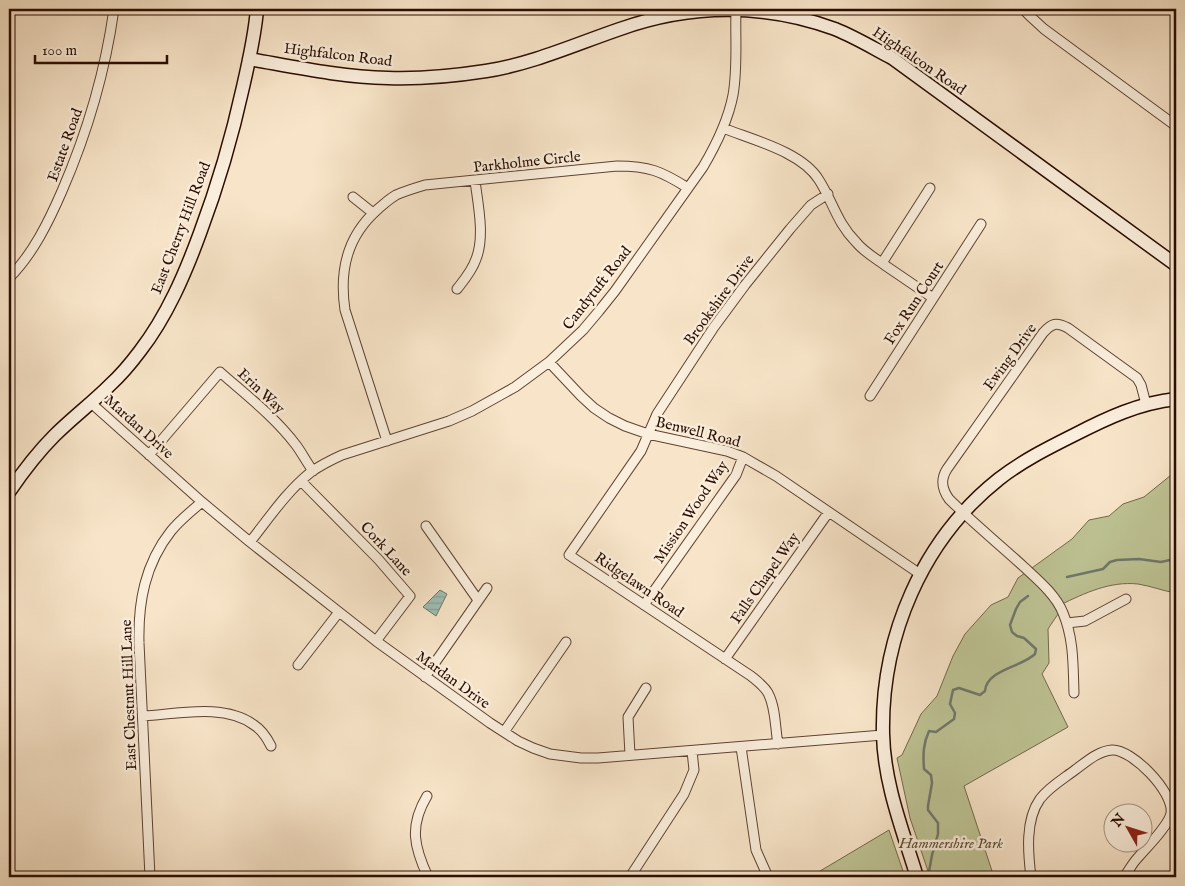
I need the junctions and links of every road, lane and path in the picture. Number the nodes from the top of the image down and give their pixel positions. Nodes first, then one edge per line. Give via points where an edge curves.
1 (114, 9) edge
2 (258, 9) edge
3 (736, 9) edge
4 (1023, 9) edge
5 (782, 12) edge
6 (249, 59) junction
7 (1176, 126) edge
8 (723, 128) junction
9 (475, 181) junction
10 (688, 188) junction
11 (930, 188) dead end
12 (828, 194) junction
13 (353, 197) dead end
14 (373, 213) junction
15 (981, 224) dead end
16 (882, 263) junction
17 (1176, 265) edge
18 (9, 278) edge
19 (457, 289) dead end
20 (933, 298) junction
21 (549, 362) junction
22 (870, 396) dead end
23 (1176, 399) edge
24 (90, 403) junction
25 (1146, 404) junction
26 (648, 434) junction
27 (387, 440) junction
28 (149, 455) junction
29 (743, 457) junction
30 (313, 471) junction
31 (301, 481) junction
32 (9, 492) edge
33 (202, 502) junction
34 (828, 513) junction
35 (964, 513) junction
36 (426, 526) dead end
37 (250, 542) junction
38 (920, 574) junction
39 (487, 588) dead end
40 (1126, 599) dead end
41 (478, 600) junction
42 (644, 606) junction
43 (339, 612) junction
44 (1067, 623) junction
45 (376, 641) junction
46 (566, 642) dead end
47 (725, 659) junction
48 (298, 665) dead end
49 (425, 677) junction
50 (646, 688) dead end
51 (1074, 693) dead end
52 (144, 716) junction
53 (504, 732) junction
54 (883, 735) junction
55 (778, 744) junction
56 (272, 746) dead end
57 (741, 747) junction
58 (692, 751) junction
59 (630, 756) junction
60 (427, 796) dead end
61 (150, 877) edge
62 (428, 877) edge
63 (630, 877) edge
64 (768, 877) edge
65 (917, 877) edge
66 (1031, 877) edge
67 (1124, 877) edge

1 - 18 street, Estate Road via 101,79 72,168 40,235
2 - 6 street, East Cherry Hill Road
3 - 5 street, Highfalcon Road
3 - 6 street, Highfalcon Road via 651,19 522,63 452,75 416,78 355,76
3 - 8 street, Candytuft Road via 734,84
4 - 7 street via 1044,29
5 - 17 street, Highfalcon Road via 836,30 892,58
6 - 24 street, East Cherry Hill Road via 223,167 184,276 141,349 112,384
8 - 10 street, Candytuft Road via 713,151
8 - 12 street via 796,158 813,171
9 - 10 street, Parkholme Circle via 635,166 667,175
9 - 14 street, Parkholme Circle via 425,185 388,200
9 - 19 street via 481,236 479,250 470,272
10 - 21 street, Candytuft Road via 599,312
11 - 16 street
12 - 16 street via 847,233
12 - 26 street, Brookshire Drive via 811,205 745,285 662,406
13 - 14 street
14 - 27 street, Parkholme Circle via 350,247 343,270 343,294
15 - 20 street, Fox Run Court
16 - 20 street
20 - 22 street, Fox Run Court
21 - 26 street, Benwell Road via 594,408 625,426
21 - 27 street, Candytuft Road via 515,387 472,411
23 - 25 street
24 - 28 street, Mardan Drive
24 - 32 street, East Cherry Hill Road via 48,442
25 - 35 street via 1106,419 1037,454 999,480
25 - 35 street, Ewing Drive via 1136,378 1068,328 1061,324 1049,327 943,475 945,493
26 - 29 street, Benwell Road
26 - 42 street, Ridgelawn Road via 640,451 569,555
27 - 30 street, Candytuft Road via 342,455
28 - 30 street, Erin Way via 220,372 278,425
28 - 33 street, Mardan Drive
29 - 34 street, Benwell Road
29 - 42 street, Mission Wood Way via 736,475
30 - 31 street, Candytuft Road
31 - 37 street, Candytuft Road
31 - 45 street, Cork Lane via 410,596
33 - 37 street, Mardan Drive
33 - 52 street, East Chestnut Hill Lane via 171,532 146,579 139,619
34 - 38 street, Benwell Road
34 - 47 street, Falls Chapel Way
35 - 38 street via 944,536
35 - 44 street via 1044,586 1058,603
36 - 41 street
37 - 43 street, Mardan Drive
38 - 54 street via 894,639 887,670
39 - 41 street
40 - 44 street via 1086,621
41 - 49 street
42 - 47 street, Ridgelawn Road
43 - 45 street, Mardan Drive
43 - 48 street
44 - 51 street
45 - 49 street, Mardan Drive
46 - 53 street
47 - 55 street, Ridgelawn Road via 751,676 767,692 772,702
49 - 53 street, Mardan Drive
50 - 59 street via 628,717
52 - 56 street via 208,711 224,713 256,726
52 - 61 street, East Chestnut Hill Lane
53 - 59 street, Mardan Drive via 550,754 581,758
54 - 55 street, Mardan Drive
54 - 65 street via 890,789
55 - 57 street, Mardan Drive
57 - 58 street, Mardan Drive
57 - 64 street via 756,850
58 - 59 street, Mardan Drive
58 - 63 street via 694,770 684,794
60 - 62 street via 416,822 415,838
66 - 67 street via 1029,825 1040,799 1094,756 1112,750 1121,751 1140,763 1164,789 1171,806 1166,823

